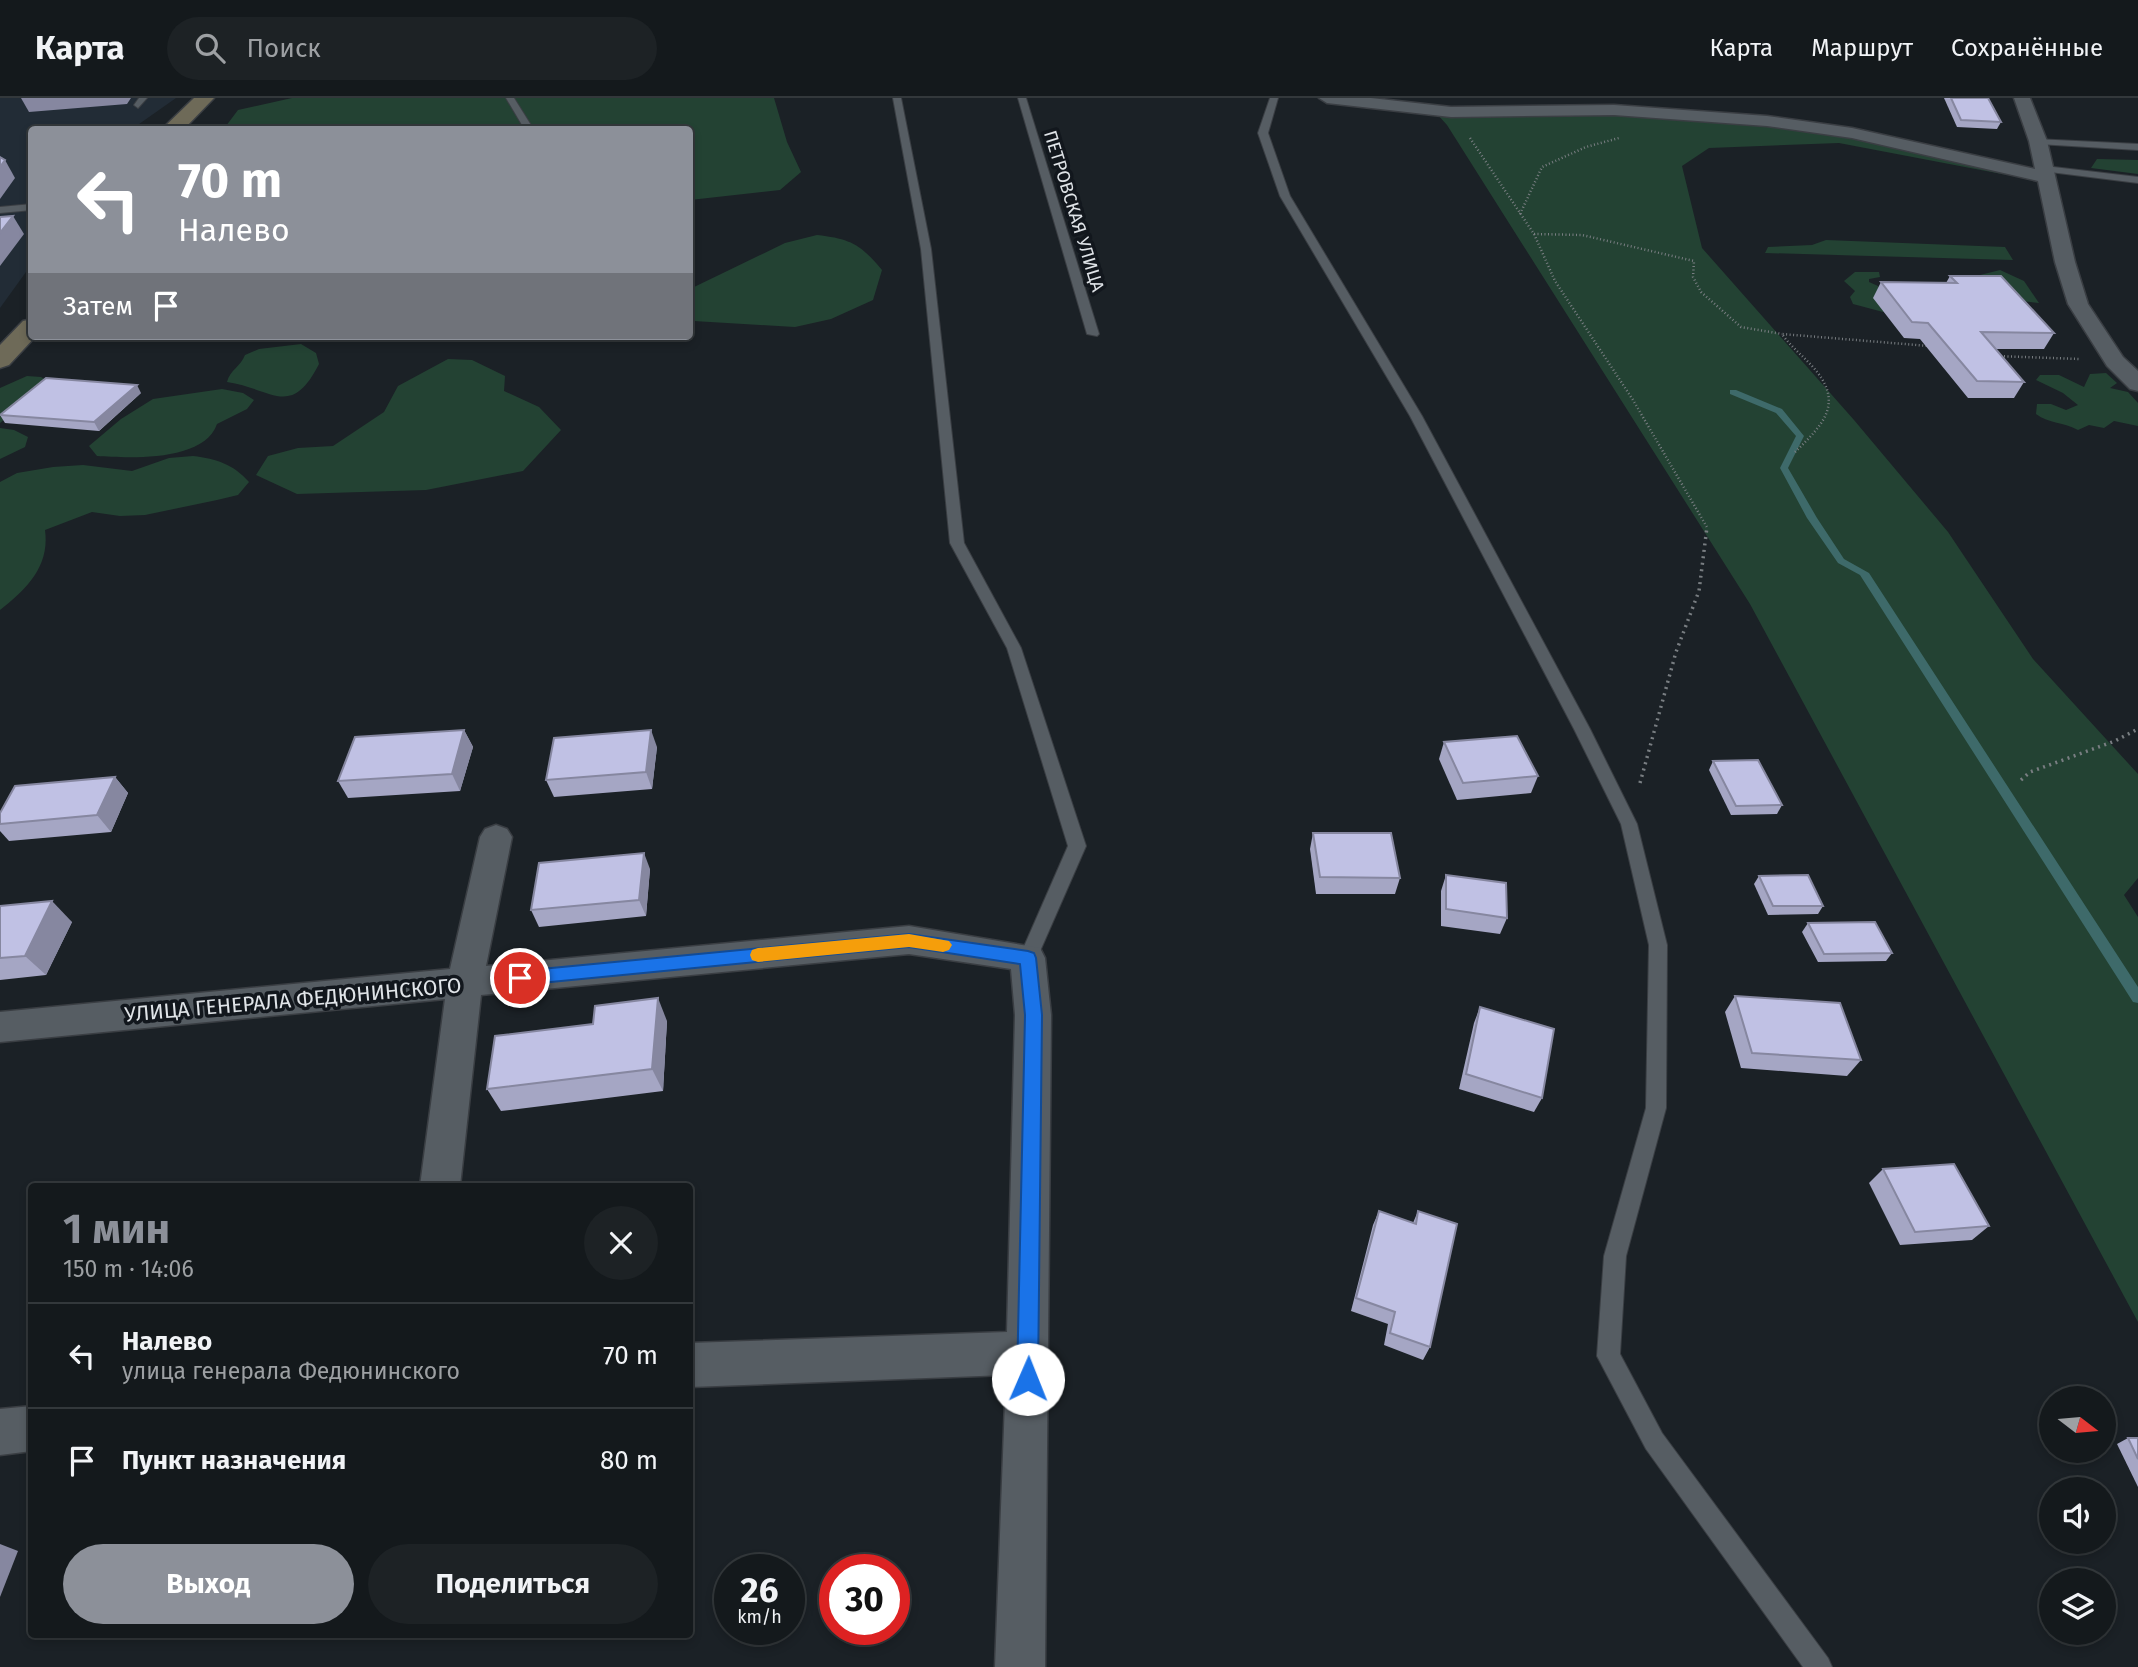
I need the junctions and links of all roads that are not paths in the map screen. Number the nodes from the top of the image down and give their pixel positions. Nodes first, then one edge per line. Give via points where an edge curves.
1 (205, 98) edge
2 (510, 98) edge
3 (897, 98) edge
4 (1022, 98) edge
5 (1274, 98) edge
6 (1327, 98) edge
7 (2022, 98) edge
8 (1762, 104) dead end
9 (175, 126) edge
10 (528, 126) edge
11 (1809, 127) junction
12 (2038, 141) junction
13 (2138, 147) edge
14 (2045, 173) junction
15 (2138, 180) edge
16 (28, 207) edge
17 (0, 210) edge
18 (28, 331) edge
19 (1093, 334) dead end
20 (0, 360) edge
21 (2138, 384) edge
22 (496, 837) dead end
23 (1028, 958) junction
24 (465, 983) junction
25 (0, 1027) edge
26 (440, 1183) edge
27 (1028, 1353) junction
28 (693, 1365) edge
29 (28, 1429) edge
30 (0, 1432) edge
31 (1020, 1667) edge
32 (1819, 1667) edge

1 - 9 main road
2 - 10 lane
3 - 23 lane via 926,249 957,542 1014,648 1077,846
4 - 19 lane, ПЕТРОВСКАЯ УЛИЦА
5 - 32 lane via 1263,133 1285,196 1416,416 1629,824 1658,944 1656,1108 1615,1256 1608,1356 1654,1441
6 - 11 street via 1451,112 1614,110
7 - 12 street
8 - 11 street
11 - 14 street
12 - 13 lane
12 - 14 street
14 - 15 lane
14 - 21 street via 2078,304 2115,361
16 - 17 lane
18 - 20 main road
22 - 24 street
23 - 24 street, УЛИЦА ГЕНЕРАЛА ФЕДЮНИНСКОГО via 909,940
23 - 27 street via 1033,1015
24 - 25 street, УЛИЦА ГЕНЕРАЛА ФЕДЮНИНСКОГО
24 - 26 street
27 - 28 street
27 - 31 street
29 - 30 street

